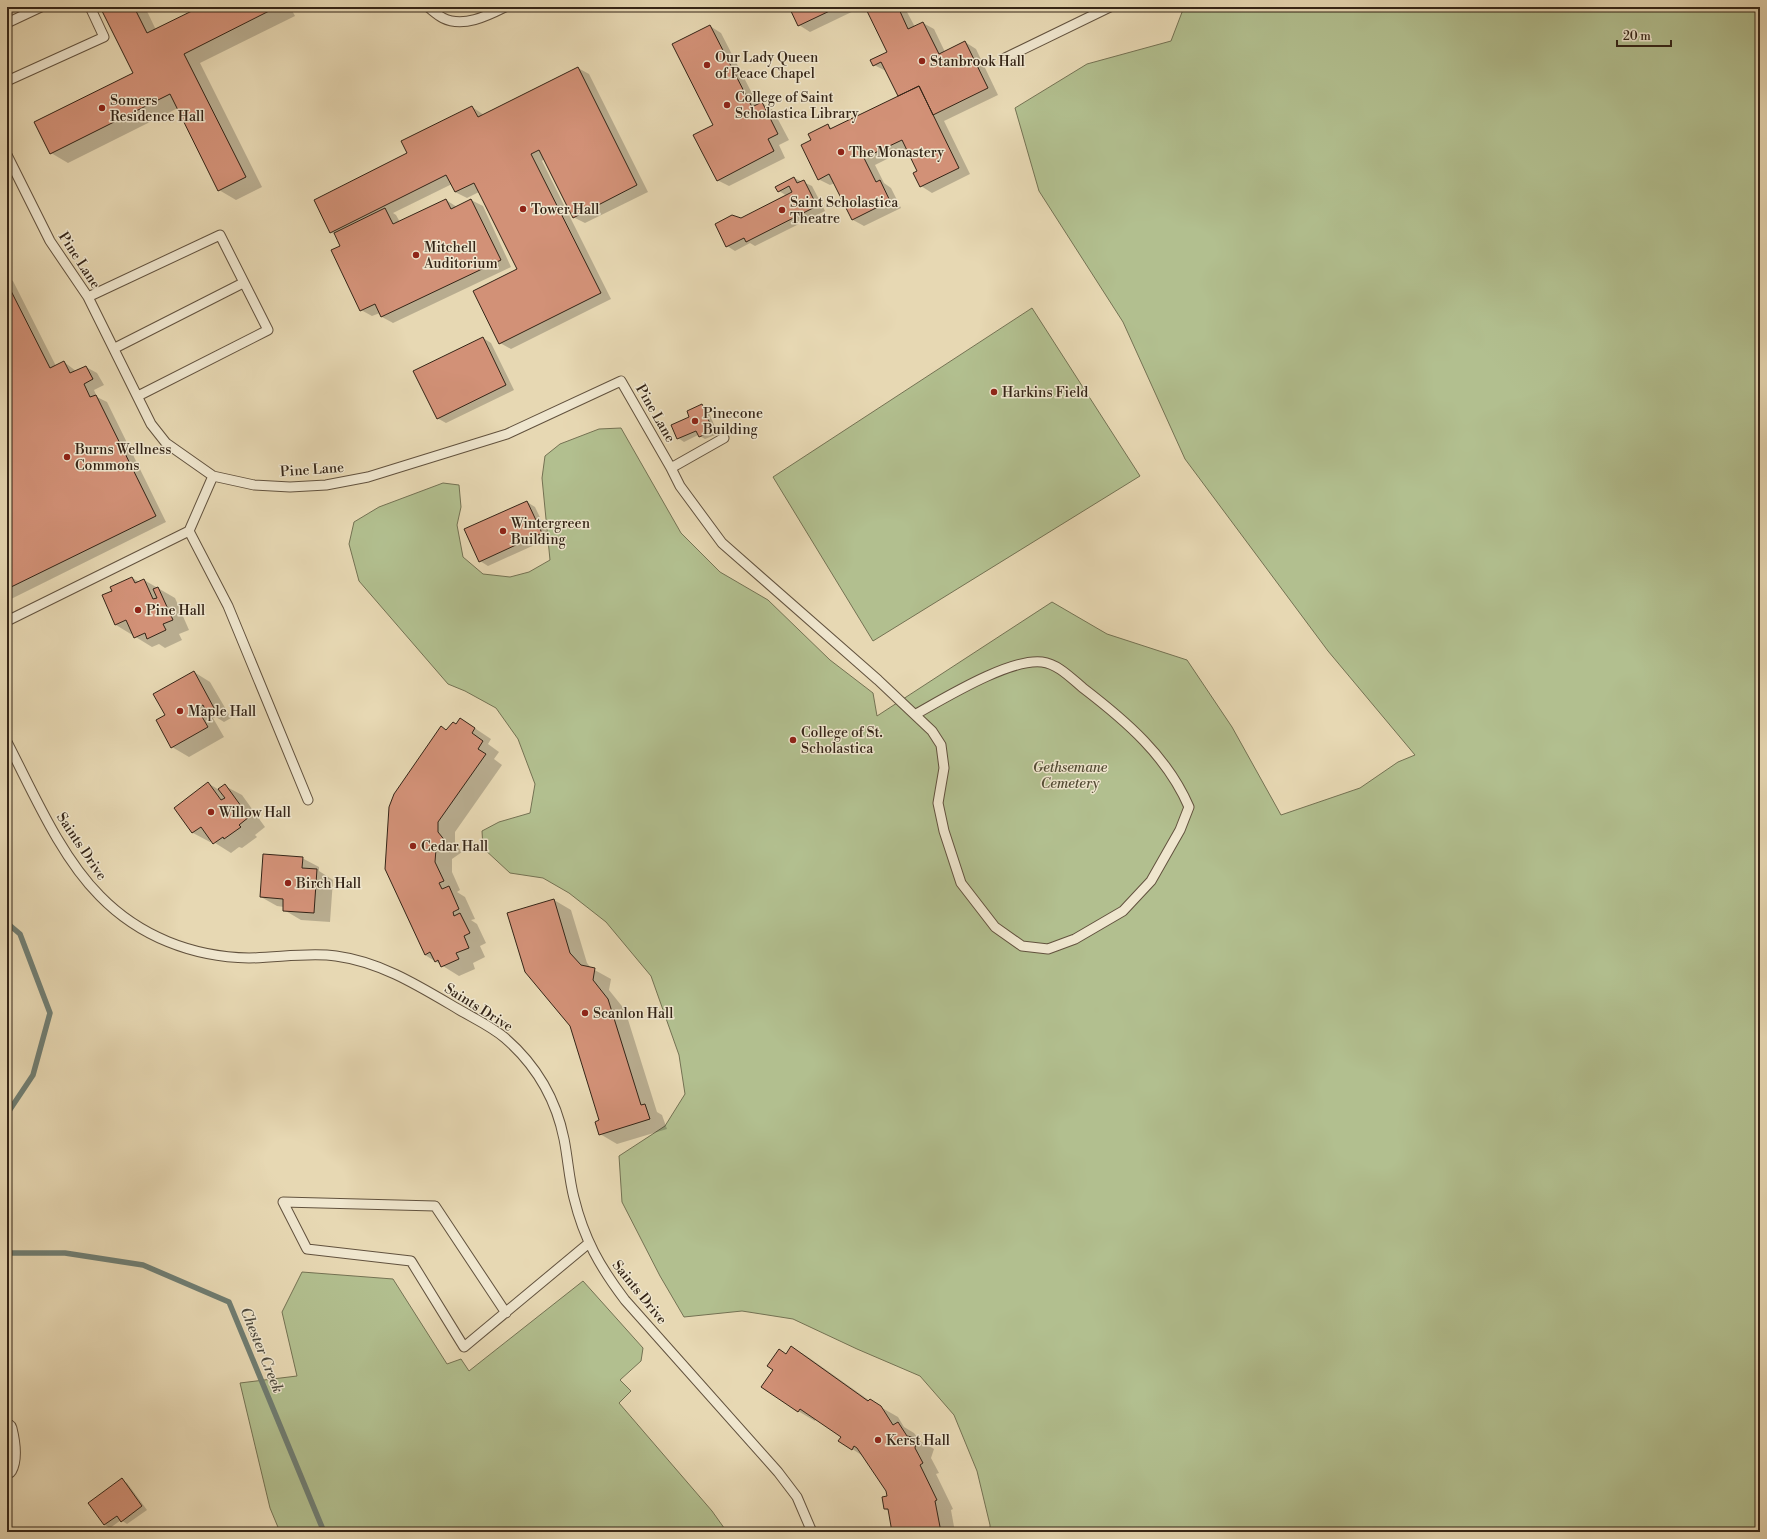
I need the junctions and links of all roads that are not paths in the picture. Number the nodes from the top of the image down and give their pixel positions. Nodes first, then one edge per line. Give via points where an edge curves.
1 (41, 7) edge
2 (90, 7) edge
3 (428, 7) edge
4 (505, 7) edge
5 (1110, 7) edge
6 (7, 23) edge
7 (1005, 58) dead end
8 (7, 81) edge
9 (7, 155) edge
10 (243, 283) junction
11 (88, 297) junction
12 (115, 348) junction
13 (138, 396) junction
14 (724, 438) dead end
15 (671, 468) junction
16 (213, 476) junction
17 (189, 531) junction
18 (7, 621) edge
19 (916, 714) junction
20 (7, 742) edge
21 (308, 800) dead end
22 (589, 1243) junction
23 (506, 1313) junction
24 (7, 1429) edge
25 (8, 1466) edge
26 (812, 1532) edge

1 - 6 lane
2 - 8 lane via 104,37
3 - 4 lane via 444,18 463,22 484,17
5 - 7 lane
9 - 11 lane, Pine Lane via 50,241
10 - 11 lane via 220,235
10 - 12 lane
10 - 13 lane via 268,330
11 - 12 lane, Pine Lane
12 - 13 lane, Pine Lane
13 - 16 lane, Pine Lane via 151,424 166,443
14 - 15 lane
15 - 16 lane, Pine Lane via 621,381 508,434 368,477 326,485 290,487 254,485
15 - 19 lane via 680,486 722,543
16 - 17 lane
17 - 18 lane
17 - 21 lane via 228,606
19 - 19 lane via 941,745 944,768 938,803 961,883 996,927 1022,946 1048,949 1075,939 1123,911 1151,881 1180,830 1188,807 1173,775 1146,741 1057,667 1042,662 1008,668
20 - 22 lane, Saints Drive via 46,818 76,866 99,895 126,919 159,939 190,950 220,956 333,956 357,959 378,966 503,1036 538,1074 556,1109 574,1198
22 - 23 lane
22 - 26 lane, Saints Drive via 604,1272 625,1300 778,1472 797,1497
23 - 23 lane via 435,1206 283,1202 307,1249 411,1261 464,1347
24 - 25 street via 10,1441

